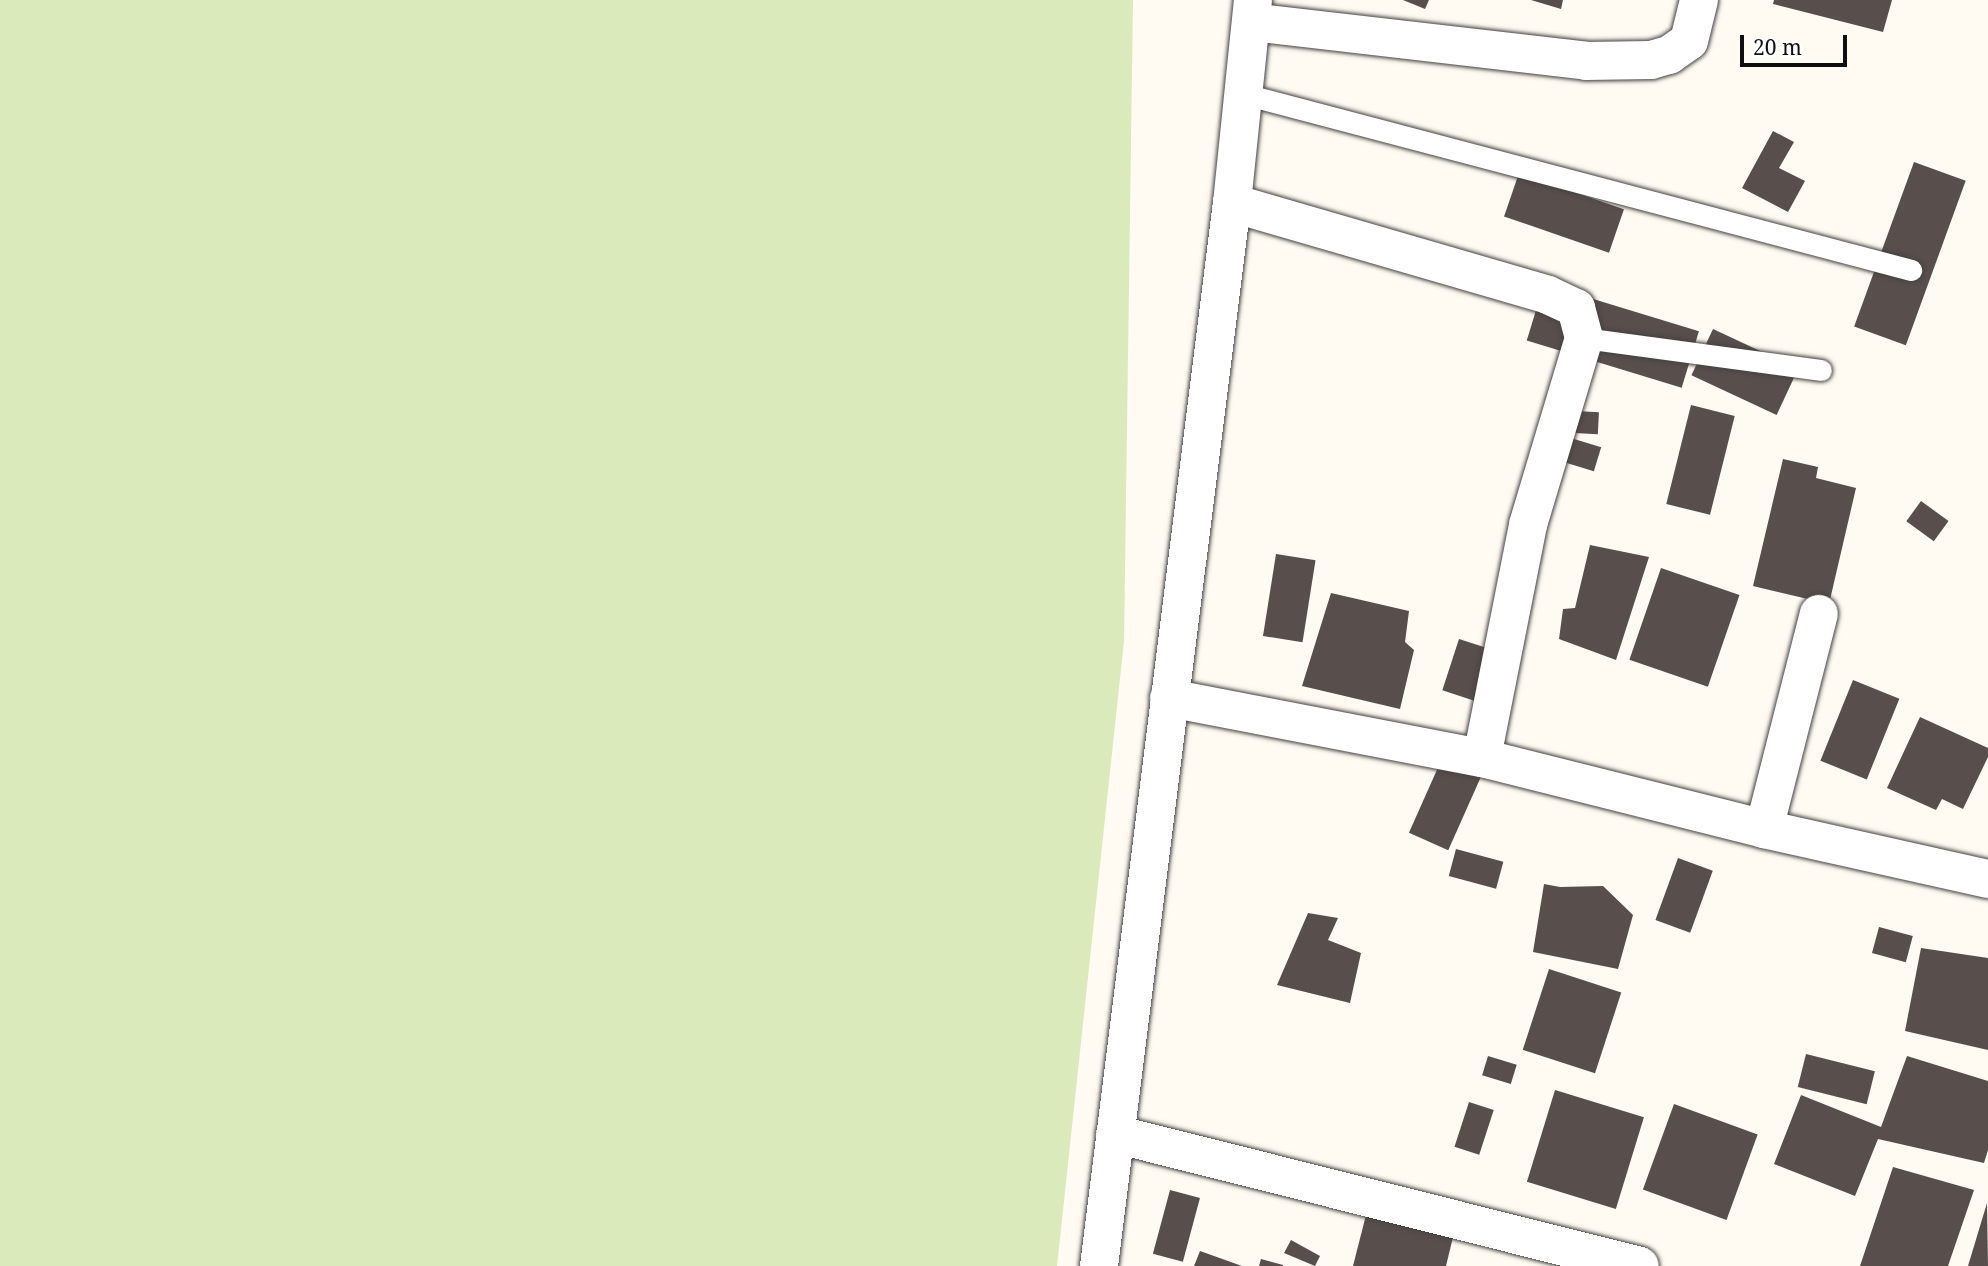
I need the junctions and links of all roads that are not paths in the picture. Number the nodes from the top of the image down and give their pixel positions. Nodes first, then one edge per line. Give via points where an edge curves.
1 (1699, 0) edge
2 (1252, 11) edge
3 (1244, 94) junction
4 (1231, 203) junction
5 (1911, 270) dead end
6 (1584, 338) junction
7 (1821, 370) dead end
8 (1819, 614) dead end
9 (1168, 698) junction
10 (1482, 758) junction
11 (1764, 829) junction
12 (1988, 879) edge
13 (1115, 1134) junction
14 (1099, 1266) edge
15 (1640, 1266) edge

1 - 2 street via 1689,41 1669,55 1651,60 1586,61
2 - 3 street
3 - 4 street
3 - 5 lane
4 - 6 street via 1548,295 1576,308
4 - 9 street
6 - 7 lane
6 - 10 street via 1528,525
8 - 11 street
9 - 10 street
9 - 13 street
10 - 11 street
11 - 12 street
13 - 14 street
13 - 15 street

